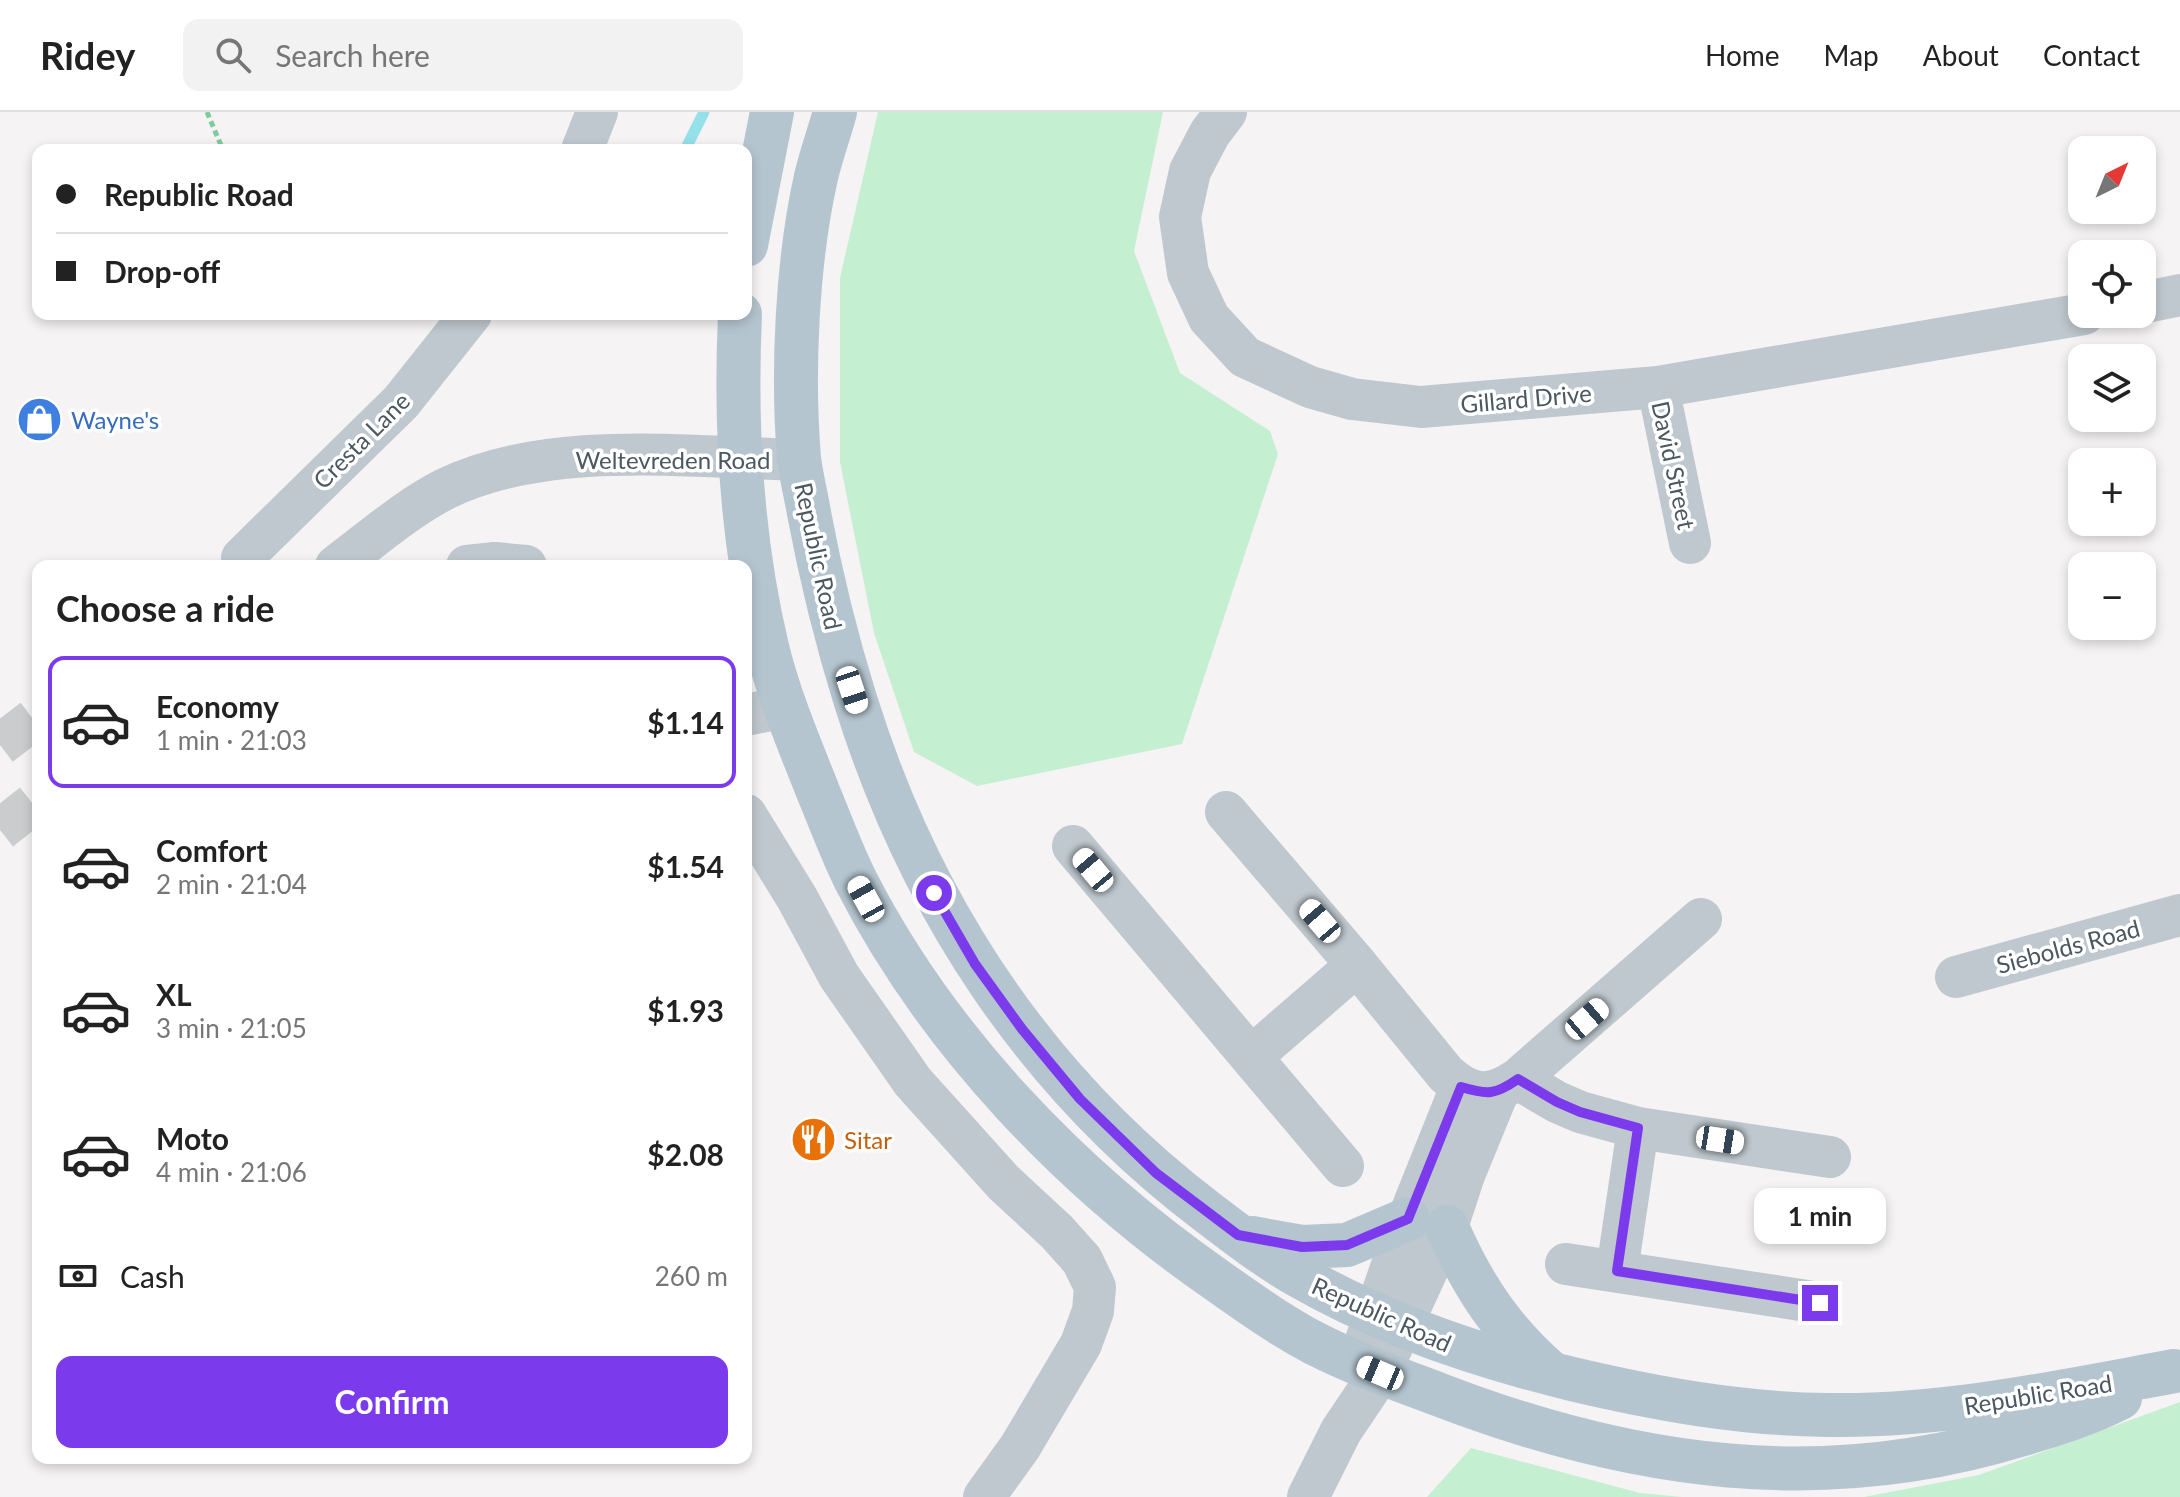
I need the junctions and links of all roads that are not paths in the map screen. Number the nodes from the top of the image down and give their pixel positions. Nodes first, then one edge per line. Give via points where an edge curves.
1 (597, 112) edge
2 (772, 112) edge
3 (835, 112) edge
4 (1226, 112) edge
5 (584, 144) edge
6 (752, 214) edge
7 (2180, 295) edge
8 (2156, 300) edge
9 (2068, 317) edge
10 (466, 320) edge
11 (740, 320) edge
12 (1658, 387) junction
13 (739, 458) junction
14 (799, 460) junction
15 (1690, 543) dead end
16 (242, 558) dead end
17 (344, 560) edge
18 (751, 560) edge
19 (752, 566) edge
20 (766, 711) edge
21 (1226, 812) dead end
22 (752, 825) edge
23 (1073, 846) dead end
24 (2180, 915) edge
25 (1701, 919) dead end
26 (1357, 965) junction
27 (1956, 977) dead end
28 (1251, 1057) junction
29 (1492, 1086) junction
30 (1638, 1128) junction
31 (1830, 1157) dead end
32 (1343, 1166) dead end
33 (1428, 1223) junction
34 (1238, 1235) junction
35 (1566, 1264) dead end
36 (1617, 1271) junction
37 (1820, 1303) dead end
38 (1389, 1320) junction
39 (1369, 1368) junction
40 (2177, 1370) edge
41 (1552, 1374) junction
42 (984, 1497) edge
43 (1308, 1497) edge

1 - 5 street
2 - 6 main road
3 - 14 main road, Republic Road via 816,176 803,258
4 - 12 street, Gillard Drive via 1190,171 1180,217 1188,273 1209,318 1245,357 1310,387 1352,399 1421,407
7 - 8 street
9 - 12 street, Gillard Drive
10 - 16 street, Cresta Lane via 401,402
11 - 13 main road, Republic Road
12 - 15 street, David Street
13 - 14 street, Weltevreden Road
13 - 17 street, Weltevreden Road via 618,455 499,469 419,505
13 - 18 main road, Republic Road
14 - 34 main road, Republic Road via 833,630 870,749 934,893 975,964 1080,1099 1156,1173
19 - 20 main road, Republic Road via 767,648
20 - 39 main road, Republic Road via 889,939 978,1061 1037,1127 1103,1193 1173,1250 1312,1342
21 - 26 street
22 - 42 street via 839,976 913,1082 1082,1260 1095,1287 1081,1344
23 - 28 street
24 - 27 street, Siebolds Road
25 - 29 street
26 - 28 street
26 - 29 street via 1446,1074
28 - 32 street
29 - 30 street
29 - 33 street via 1464,1175
30 - 31 street
30 - 36 street
33 - 34 main road via 1347,1245 1302,1247
33 - 38 street
33 - 41 main road via 1495,1315
34 - 38 main road, Republic Road via 1295,1274
35 - 36 street
36 - 37 street
38 - 39 street
38 - 41 main road, Republic Road via 1453,1347
39 - 40 main road, Republic Road via 1511,1423 1592,1445 1682,1462 1829,1470 1976,1449 2088,1414
39 - 43 street
40 - 41 main road, Republic Road via 1934,1411 1831,1416 1739,1412

